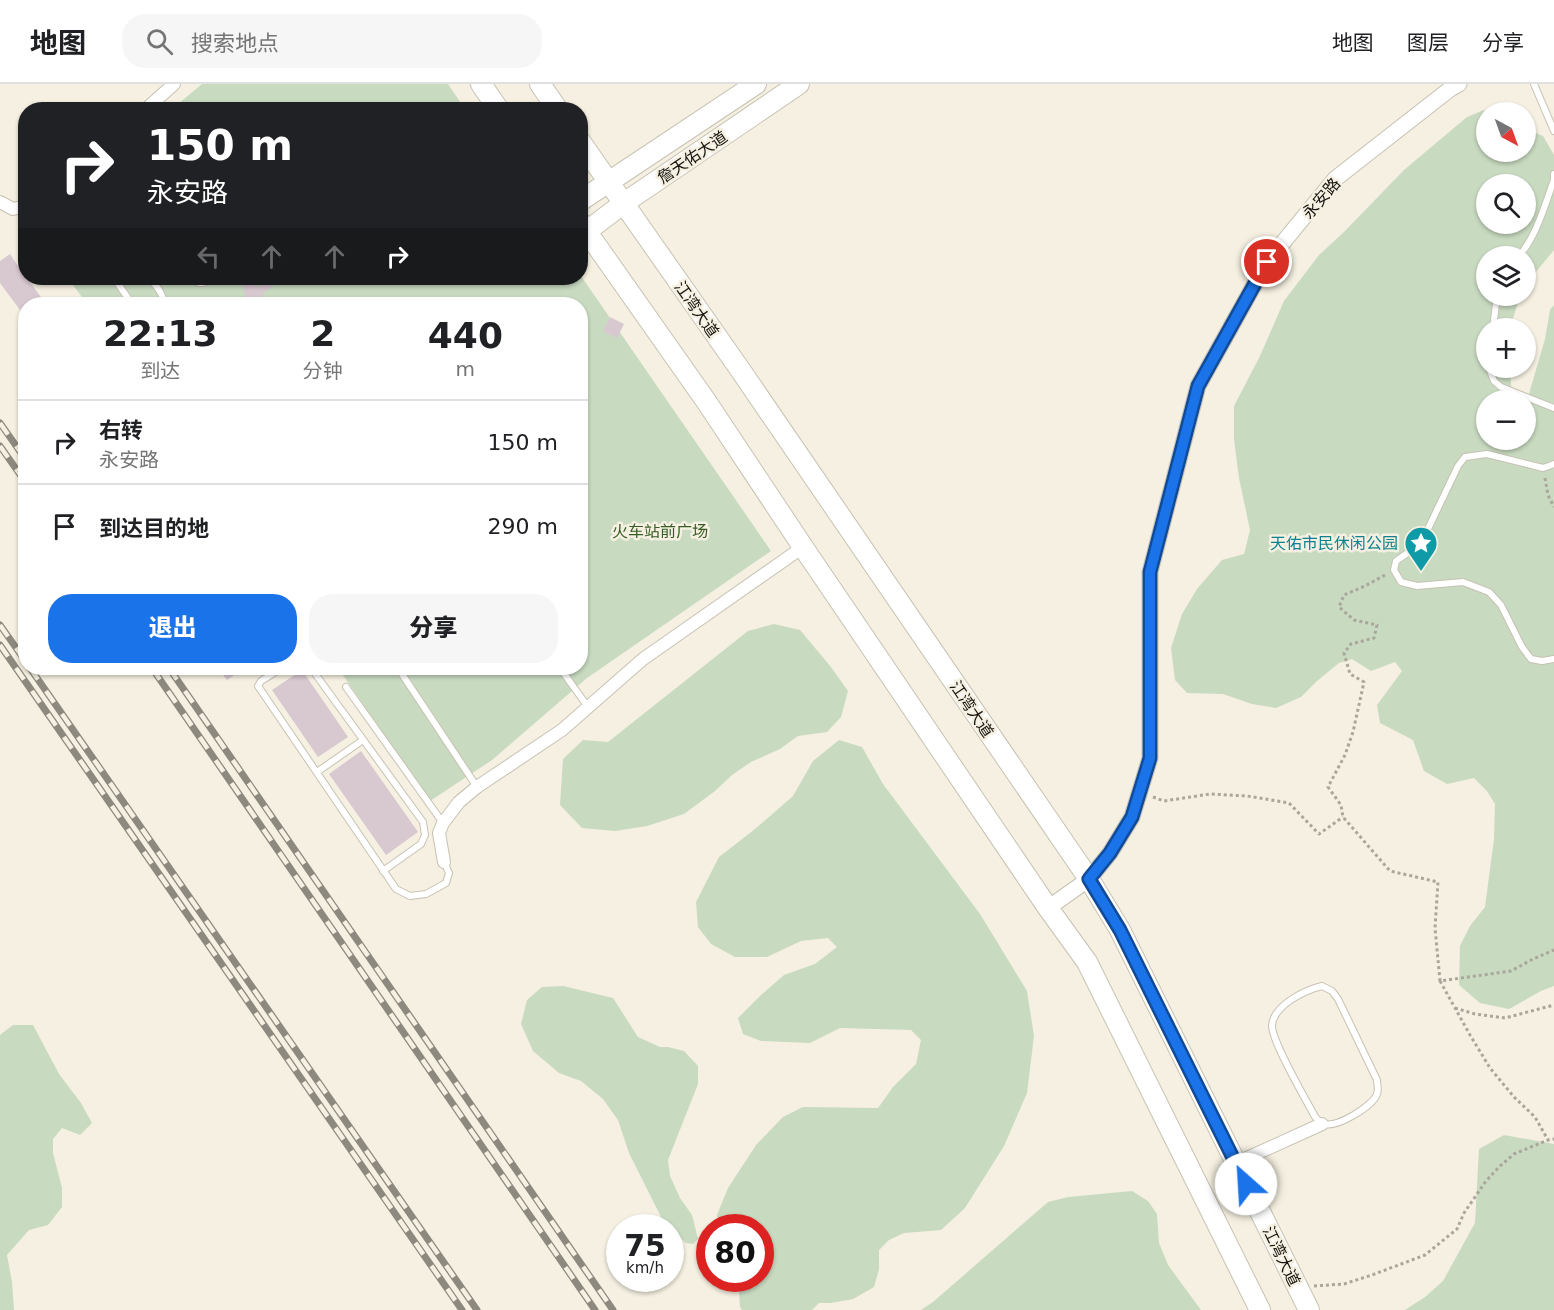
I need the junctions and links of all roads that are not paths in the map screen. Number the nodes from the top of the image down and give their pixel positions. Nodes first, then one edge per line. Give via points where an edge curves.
1 (174, 84) edge
2 (481, 84) edge
3 (540, 84) edge
4 (756, 84) edge
5 (799, 84) edge
6 (1459, 84) edge
7 (1534, 84) edge
8 (154, 102) edge
9 (493, 102) edge
10 (552, 102) edge
11 (1554, 131) edge
12 (588, 152) edge
13 (1554, 174) edge
14 (609, 182) junction
15 (588, 196) edge
16 (0, 202) edge
17 (624, 203) junction
18 (18, 208) edge
19 (588, 224) edge
20 (588, 232) edge
21 (1528, 246) edge
22 (1493, 378) edge
23 (1554, 408) edge
24 (1554, 464) edge
25 (803, 547) junction
26 (1554, 659) edge
27 (271, 675) edge
28 (315, 675) edge
29 (403, 675) edge
30 (565, 675) edge
31 (346, 687) dead end
32 (588, 707) junction
33 (363, 740) junction
34 (316, 772) junction
35 (477, 787) junction
36 (444, 823) junction
37 (444, 862) joint
38 (384, 871) junction
39 (1089, 879) junction
40 (1048, 908) junction
41 (1322, 1124) junction
42 (1236, 1163) junction
43 (1260, 1310) edge
44 (1309, 1310) edge

1 - 8 street
2 - 9 main road
3 - 10 main road
4 - 14 main road, 詹天佑大道
5 - 17 main road, 詹天佑大道
6 - 39 street, 永安路 via 1335,179 1267,262 1198,386 1150,572 1150,758 1132,817
7 - 11 lane
12 - 14 main road, 江湾大道
13 - 21 lane
14 - 15 main road, 詹天佑大道
14 - 17 main road, 江湾大道
16 - 18 street
17 - 19 main road, 詹天佑大道
17 - 39 main road, 江湾大道
20 - 25 main road
22 - 23 lane via 1501,387
24 - 26 lane via 1543,468 1487,454 1465,457 1427,531 1396,561 1394,570 1401,582 1417,586 1463,582 1489,592 1501,605 1531,659
25 - 32 street via 643,659
25 - 40 main road
27 - 34 lane via 258,686
28 - 33 lane
29 - 35 lane
30 - 32 lane
31 - 36 lane
32 - 35 street via 562,730
33 - 34 lane
33 - 38 lane via 424,828 421,844
34 - 38 lane
35 - 36 street via 459,802
36 - 37 street via 439,833
37 - 38 lane via 449,873 446,883 426,894 410,896 396,889
39 - 40 street, 永安路
39 - 42 main road, 江湾大道 via 1120,930
40 - 43 main road via 1087,962
41 - 41 lane via 1336,1122 1368,1106 1378,1089 1338,999 1322,986 1281,1007 1272,1026 1275,1040
41 - 42 street
42 - 44 main road, 江湾大道

